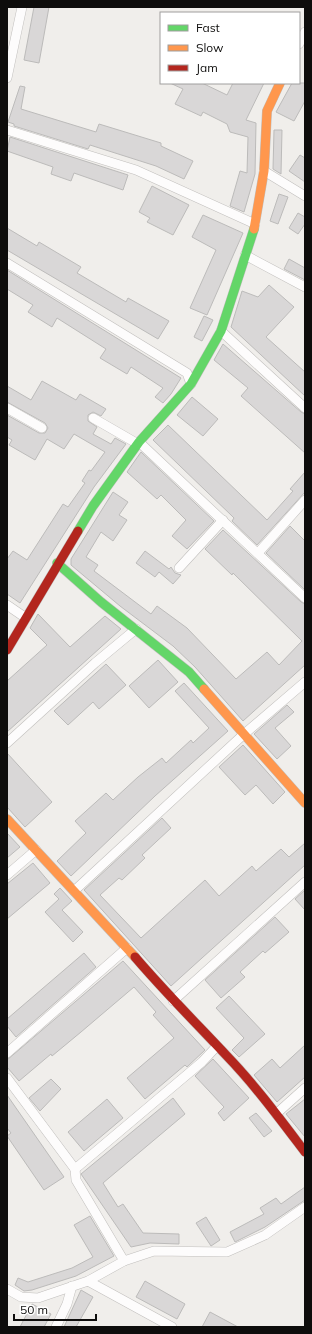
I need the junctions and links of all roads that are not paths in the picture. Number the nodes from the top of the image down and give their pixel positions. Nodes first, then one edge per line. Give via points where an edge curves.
1 (22, 7) edge
2 (305, 32) edge
3 (300, 42) edge
4 (9, 66) edge
5 (7, 78) edge
6 (280, 84) edge
7 (7, 130) edge
8 (264, 171) junction
9 (305, 196) edge
10 (255, 224) junction
11 (246, 254) junction
12 (7, 262) edge
13 (305, 287) edge
14 (221, 331) junction
15 (191, 384) junction
16 (7, 408) edge
17 (305, 408) edge
18 (93, 418) dead end
19 (42, 428) dead end
20 (138, 443) junction
21 (305, 500) edge
22 (224, 520) junction
23 (258, 553) junction
24 (58, 563) junction
25 (179, 568) dead end
26 (305, 598) edge
27 (7, 605) edge
28 (26, 618) junction
29 (136, 629) junction
30 (7, 650) edge
31 (305, 682) edge
32 (243, 734) junction
33 (7, 743) edge
34 (305, 803) edge
35 (7, 819) edge
36 (36, 850) junction
37 (7, 875) edge
38 (305, 882) edge
39 (74, 891) junction
40 (127, 948) junction
41 (173, 1001) junction
42 (217, 1046) junction
43 (7, 1053) edge
44 (7, 1078) edge
45 (305, 1088) edge
46 (276, 1114) junction
47 (305, 1152) edge
48 (75, 1169) junction
49 (305, 1207) edge
50 (124, 1260) junction
51 (88, 1281) junction
52 (72, 1286) junction
53 (7, 1289) edge
54 (56, 1327) edge
55 (172, 1327) edge

1 - 4 street
2 - 3 street
4 - 5 street
6 - 8 street via 267,111
7 - 10 street via 136,170
8 - 9 street
8 - 10 street
10 - 11 street
11 - 13 street
11 - 14 street
12 - 15 street via 187,373
14 - 15 street
14 - 17 street
15 - 20 street
16 - 19 street
18 - 20 street
20 - 22 street
20 - 24 street via 93,506
21 - 23 street
22 - 23 street
22 - 25 street
23 - 26 street
24 - 28 street
24 - 29 street
27 - 28 street
28 - 30 street
29 - 32 street via 189,672
29 - 33 street
31 - 32 street
32 - 34 street
32 - 39 street
35 - 36 street
36 - 37 street
36 - 39 street
38 - 41 street
39 - 40 street
40 - 41 street
40 - 43 street
41 - 42 street
42 - 46 street
42 - 48 street via 202,1062
44 - 48 street
45 - 46 street
46 - 47 street
48 - 50 street via 76,1180
49 - 50 street via 265,1235 227,1252 154,1251
50 - 51 street
51 - 52 street
51 - 55 street
52 - 53 street via 30,1299
52 - 54 street

